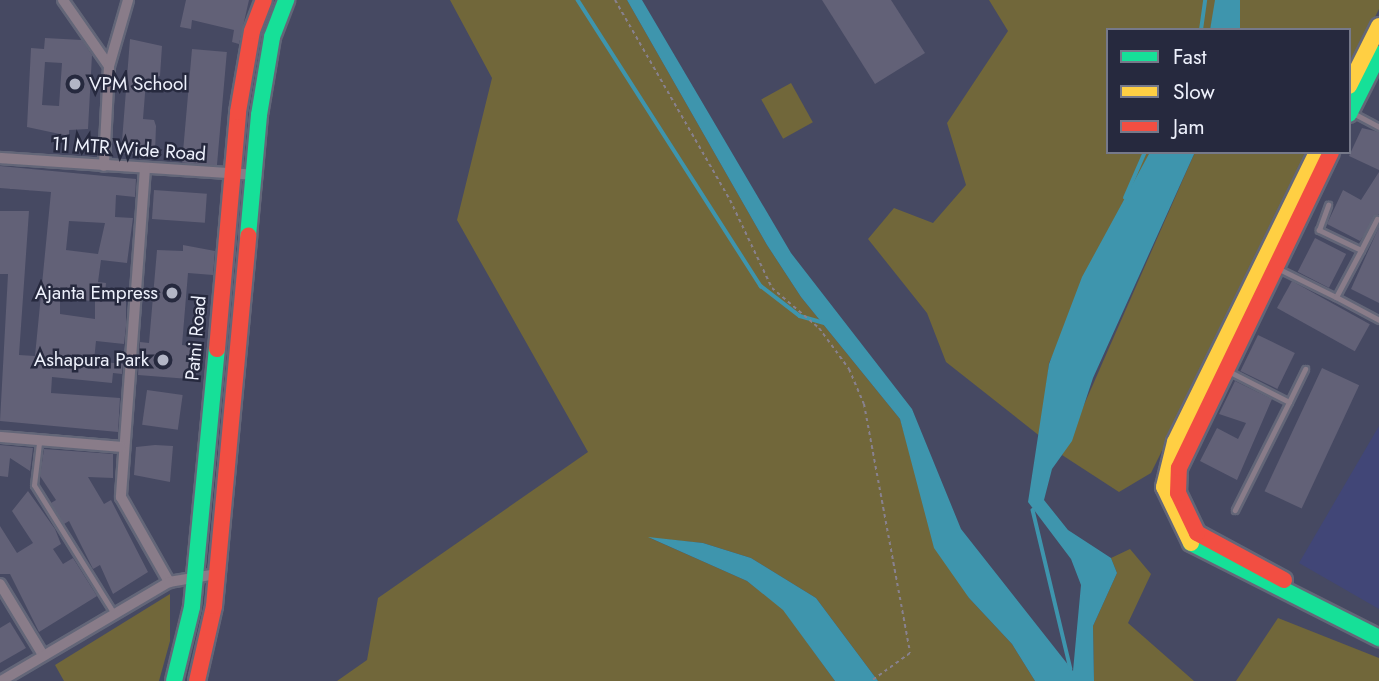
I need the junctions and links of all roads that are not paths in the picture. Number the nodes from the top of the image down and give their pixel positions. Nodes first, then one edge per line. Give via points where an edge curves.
1 (64, 0) edge
2 (128, 0) edge
3 (264, 0) edge
4 (286, 0) edge
5 (1379, 26) edge
6 (1379, 54) edge
7 (110, 66) junction
8 (1351, 82) edge
9 (1351, 111) edge
10 (1351, 113) edge
11 (1379, 127) edge
12 (1316, 154) edge
13 (1330, 154) edge
14 (0, 158) edge
15 (104, 166) junction
16 (145, 168) junction
17 (231, 173) junction
18 (256, 175) junction
19 (1328, 205) dead end
20 (1377, 219) dead end
21 (1361, 250) junction
22 (1275, 267) junction
23 (1336, 298) junction
24 (1379, 320) edge
25 (1219, 367) junction
26 (1305, 369) dead end
27 (1289, 402) junction
28 (0, 438) edge
29 (39, 443) junction
30 (121, 447) junction
31 (1172, 494) junction
32 (1235, 510) dead end
33 (218, 574) junction
34 (195, 578) junction
35 (169, 582) junction
36 (0, 584) edge
37 (113, 612) junction
38 (1379, 630) edge
39 (1379, 638) edge
40 (43, 655) junction
41 (1, 681) edge
42 (174, 681) edge
43 (197, 681) edge

1 - 7 street
2 - 7 street
3 - 17 main road, Patni Road via 251,31
4 - 18 main road via 270,50
5 - 8 main road
6 - 9 main road
7 - 15 street
10 - 11 lane
12 - 25 main road
13 - 22 main road
14 - 15 street, 11 MTR Wide Road
15 - 16 street, 11 MTR Wide Road
16 - 17 street, 11 MTR Wide Road
16 - 30 street
17 - 18 street, 11 MTR Wide Road
17 - 34 main road, Patni Road
18 - 33 main road
19 - 21 lane via 1319,230
20 - 21 lane
21 - 23 lane
22 - 23 lane
22 - 25 main road
23 - 24 lane
25 - 27 lane
25 - 31 main road via 1166,465
26 - 27 lane
27 - 32 lane
28 - 29 street
29 - 30 street
29 - 37 lane via 34,485
30 - 35 street via 123,508
31 - 38 main road via 1197,533
31 - 39 main road via 1188,542
33 - 34 street
33 - 43 main road
34 - 35 street
34 - 42 main road, Patni Road
35 - 37 street
36 - 40 street
37 - 40 street
40 - 41 street

